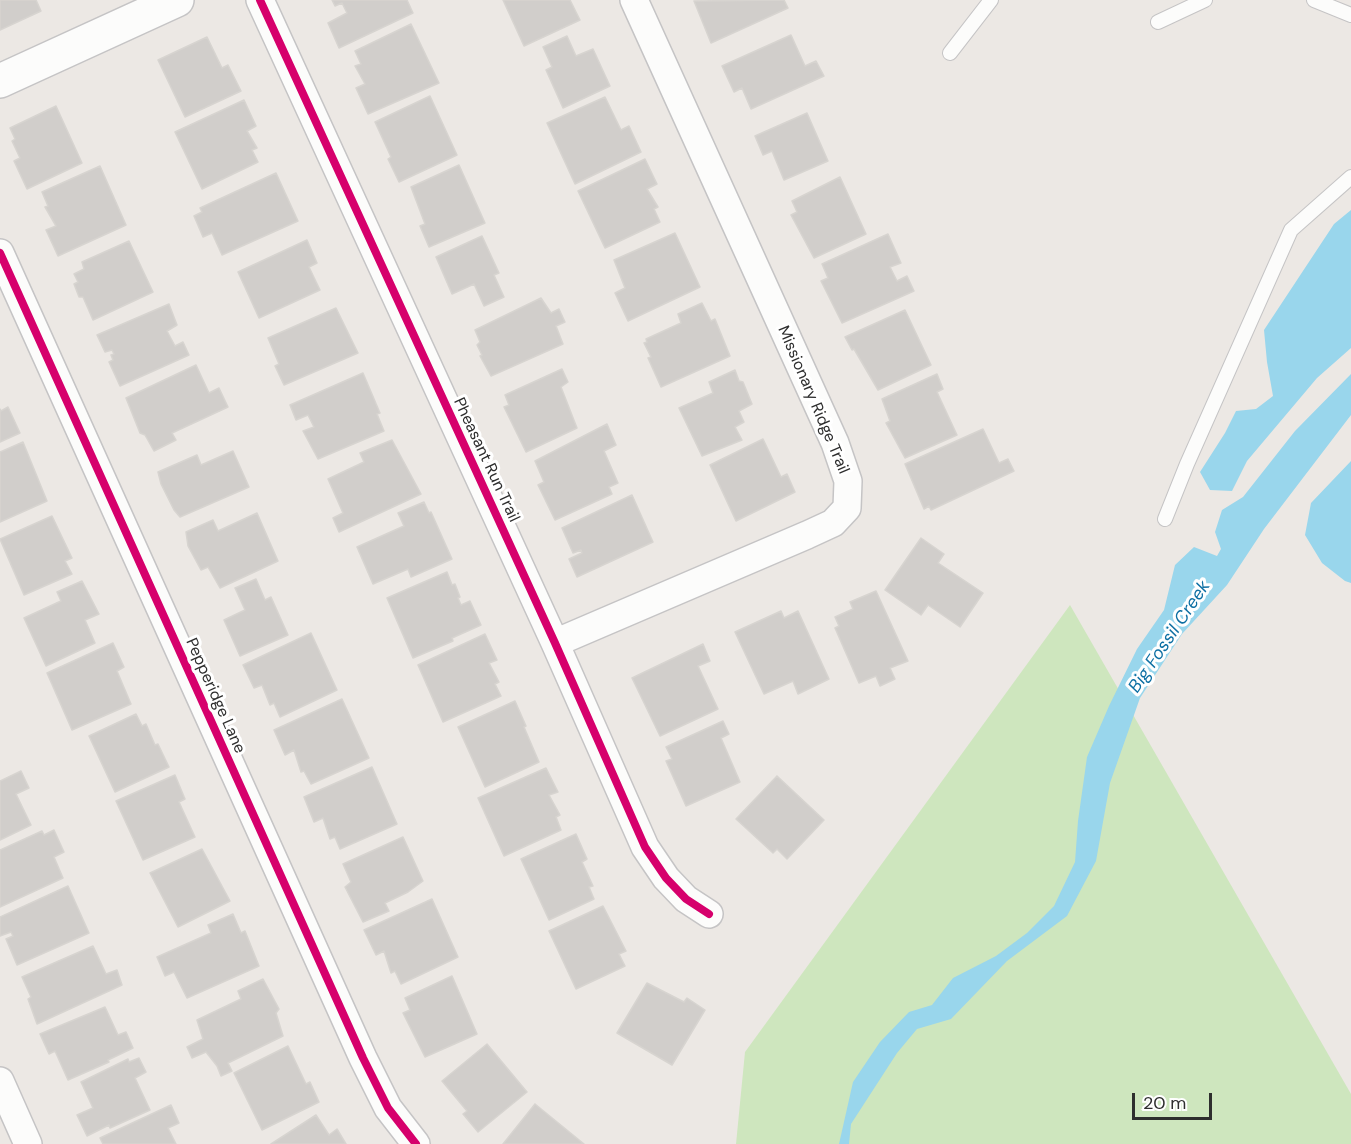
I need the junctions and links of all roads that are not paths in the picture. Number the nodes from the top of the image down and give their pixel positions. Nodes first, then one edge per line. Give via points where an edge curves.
1 (177, 0) edge
2 (260, 0) edge
3 (634, 0) edge
4 (991, 0) edge
5 (1205, 0) edge
6 (1314, 0) edge
7 (1351, 15) edge
8 (1158, 22) dead end
9 (950, 53) dead end
10 (0, 81) edge
11 (1351, 177) edge
12 (0, 253) edge
13 (1166, 519) dead end
14 (555, 643) junction
15 (709, 915) dead end
16 (0, 1081) edge
17 (28, 1144) edge
18 (416, 1144) edge

1 - 10 street
2 - 14 street, Pheasant Run Trail
3 - 14 street, Missionary Ridge Trail via 835,443 848,481 848,508 833,523 807,535
4 - 9 lane
5 - 8 lane
6 - 7 lane
11 - 13 lane via 1291,230
12 - 18 street, Pepperidge Lane via 363,1058 388,1108
14 - 15 street, Pheasant Run Trail via 645,847 666,878
16 - 17 street

